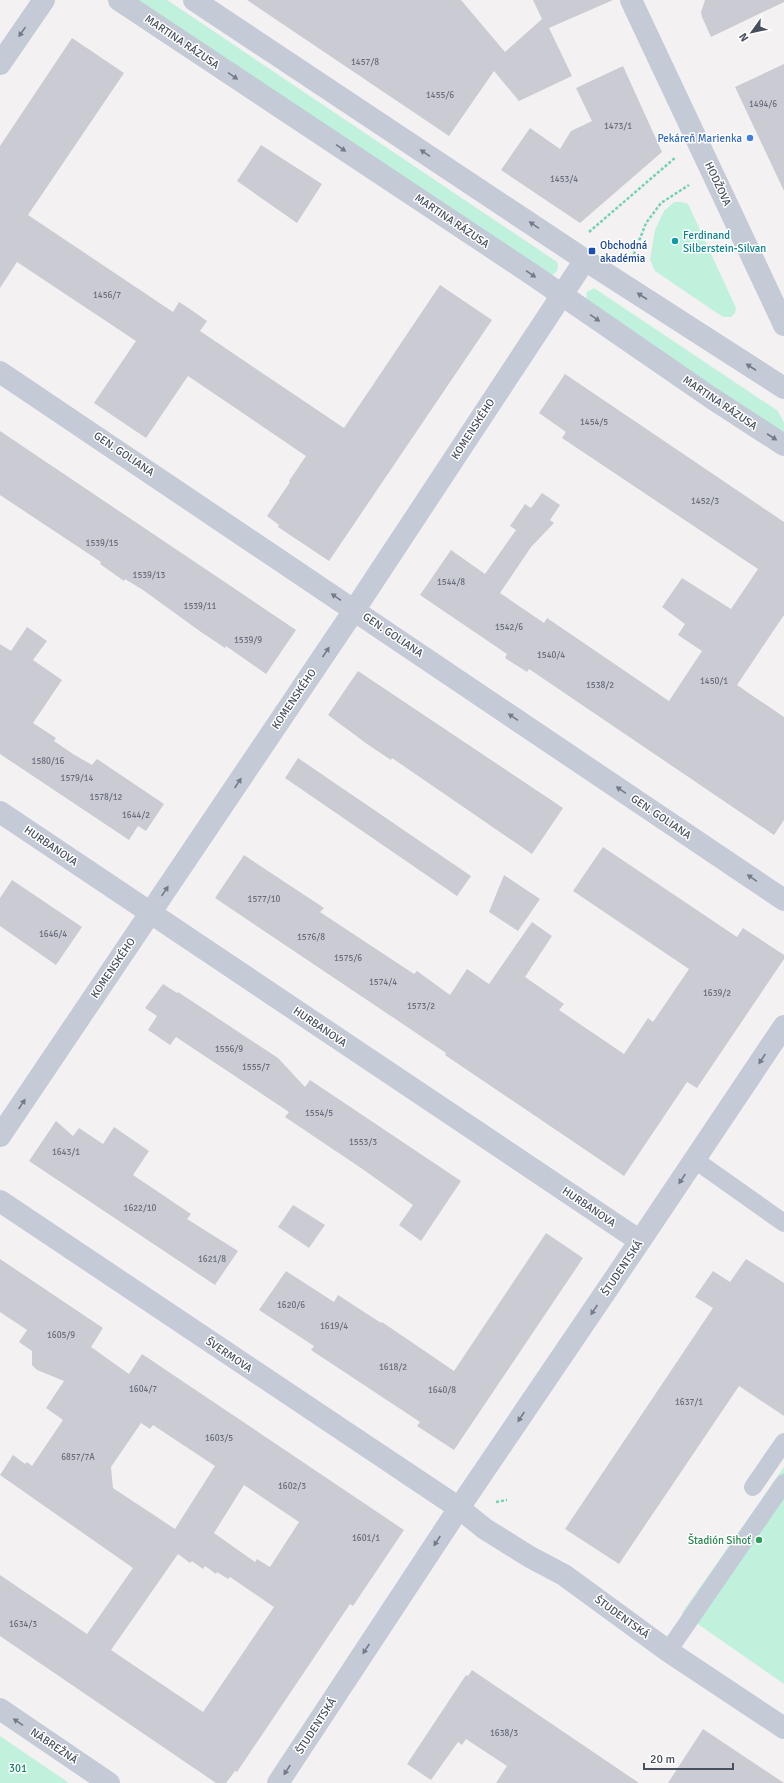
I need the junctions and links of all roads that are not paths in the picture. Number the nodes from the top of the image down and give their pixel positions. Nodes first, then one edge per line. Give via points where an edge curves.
1 (44, 0) edge
2 (119, 0) edge
3 (194, 0) edge
4 (631, 0) edge
5 (0, 64) edge
6 (585, 260) junction
7 (562, 296) junction
8 (784, 325) edge
9 (0, 372) edge
10 (784, 388) edge
11 (784, 445) edge
12 (355, 609) junction
13 (0, 812) edge
14 (784, 900) edge
15 (150, 913) junction
16 (784, 1026) edge
17 (0, 1136) edge
18 (695, 1160) junction
19 (0, 1201) edge
20 (784, 1222) edge
21 (640, 1242) junction
22 (784, 1442) edge
23 (784, 1483) edge
24 (753, 1487) dead end
25 (459, 1508) junction
26 (668, 1651) junction
27 (0, 1709) edge
28 (784, 1728) edge
29 (109, 1783) edge
30 (278, 1783) edge

1 -> 5 street
2 -> 7 street, MARTINA RÁZUSA
6 -> 3 street
4 - 8 street, HODŽOVA
6 - 7 street, KOMENSKÉHO
10 -> 6 street
7 -> 11 street, MARTINA RÁZUSA
7 - 12 street, KOMENSKÉHO
12 -> 9 street, GEN. GOLIANA
14 -> 12 street, GEN. GOLIANA
15 -> 12 street, KOMENSKÉHO
13 - 15 street, HURBANOVA
17 -> 15 street, KOMENSKÉHO
15 - 21 street, HURBANOVA
16 -> 18 street, ŠTUDENTSKÁ
18 - 20 lane
18 -> 21 street, ŠTUDENTSKÁ
19 - 25 street, ŠVERMOVA
21 -> 25 street, ŠTUDENTSKÁ
22 - 24 lane
23 - 26 lane
25 - 26 street, ŠTUDENTSKÁ via 485,1529 564,1575
25 -> 30 street, ŠTUDENTSKÁ
26 - 28 street, ŠTUDENTSKÁ
29 -> 27 street, NÁBREŽNÁ

